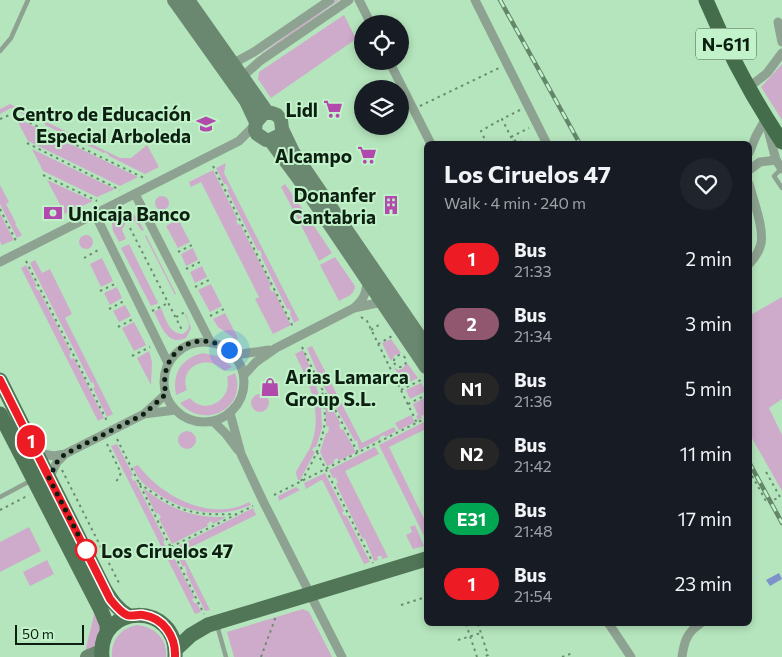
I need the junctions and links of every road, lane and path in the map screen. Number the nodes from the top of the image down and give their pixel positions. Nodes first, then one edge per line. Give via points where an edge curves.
1 (28, 0) edge
2 (174, 0) edge
3 (188, 0) edge
4 (330, 0) edge
5 (349, 0) edge
6 (360, 0) edge
7 (475, 0) edge
8 (706, 0) edge
9 (367, 15) edge
10 (778, 22) dead end
11 (782, 42) edge
12 (0, 51) edge
13 (782, 53) edge
14 (232, 64) junction
15 (499, 68) dead end
16 (393, 70) edge
17 (241, 78) junction
18 (748, 88) junction
19 (420, 106) dead end
20 (520, 110) dead end
21 (304, 111) dead end
22 (268, 112) junction
23 (766, 118) junction
24 (0, 119) edge
25 (502, 119) junction
26 (286, 123) junction
27 (529, 128) dead end
28 (261, 131) junction
29 (511, 137) junction
30 (239, 141) junction
31 (429, 141) edge
32 (486, 141) edge
33 (513, 141) joint
34 (519, 141) edge
35 (546, 141) edge
36 (782, 142) edge
37 (26, 143) dead end
38 (752, 146) edge
39 (776, 160) junction
40 (213, 166) dead end
41 (752, 168) edge
42 (782, 169) edge
43 (43, 175) dead end
44 (144, 178) dead end
45 (782, 188) edge
46 (120, 190) dead end
47 (136, 194) junction
48 (752, 196) edge
49 (97, 201) dead end
50 (0, 209) edge
51 (177, 210) dead end
52 (95, 214) junction
53 (160, 218) dead end
54 (130, 228) dead end
55 (16, 243) dead end
56 (194, 244) dead end
57 (100, 249) dead end
58 (178, 252) dead end
59 (84, 258) dead end
60 (752, 259) edge
61 (26, 261) dead end
62 (202, 261) dead end
63 (0, 262) edge
64 (186, 269) dead end
65 (211, 279) dead end
66 (367, 282) junction
67 (117, 283) dead end
68 (195, 287) dead end
69 (100, 291) dead end
70 (126, 300) dead end
71 (382, 302) junction
72 (168, 303) junction
73 (226, 308) dead end
74 (354, 308) junction
75 (109, 309) dead end
76 (152, 310) dead end
77 (187, 311) dead end
78 (210, 316) dead end
79 (175, 317) junction
80 (361, 317) dead end
81 (135, 318) dead end
82 (385, 322) dead end
83 (118, 327) dead end
84 (293, 327) dead end
85 (182, 330) dead end
86 (372, 330) junction
87 (394, 335) dead end
88 (210, 341) junction
89 (424, 343) edge
90 (378, 344) junction
91 (150, 347) dead end
92 (302, 347) dead end
93 (272, 350) junction
94 (235, 355) junction
95 (132, 356) dead end
96 (168, 363) junction
97 (394, 364) junction
98 (390, 367) junction
99 (424, 371) edge
100 (424, 374) edge
101 (244, 375) junction
102 (0, 380) edge
103 (322, 389) junction
104 (401, 390) junction
105 (166, 394) junction
106 (424, 396) edge
107 (408, 404) junction
108 (175, 410) junction
109 (230, 413) junction
110 (0, 414) edge
111 (144, 414) junction
112 (424, 419) edge
113 (107, 421) dead end
114 (213, 421) junction
115 (417, 423) junction
116 (117, 439) dead end
117 (108, 444) dead end
118 (317, 452) junction
119 (37, 453) junction
120 (359, 453) junction
121 (65, 454) junction
122 (241, 454) junction
123 (326, 470) junction
124 (765, 470) dead end
125 (56, 474) junction
126 (752, 476) edge
127 (34, 480) junction
128 (116, 482) dead end
129 (138, 483) junction
130 (300, 483) junction
131 (31, 495) dead end
132 (274, 495) dead end
133 (0, 497) edge
134 (253, 506) dead end
135 (0, 510) edge
136 (236, 514) junction
137 (171, 547) junction
138 (424, 561) edge
139 (373, 563) dead end
140 (117, 584) dead end
141 (310, 595) junction
142 (424, 598) edge
143 (401, 605) dead end
144 (277, 614) dead end
145 (129, 616) junction
146 (209, 620) junction
147 (467, 626) edge
148 (479, 626) edge
149 (610, 626) edge
150 (698, 626) edge
151 (166, 627) junction
152 (107, 632) junction
153 (481, 633) junction
154 (470, 636) junction
155 (458, 640) dead end
156 (175, 653) edge
157 (573, 653) dead end
158 (97, 655) edge
159 (226, 657) edge
160 (261, 657) edge
161 (342, 657) edge
162 (477, 657) edge
163 (483, 657) edge
164 (562, 657) edge
165 (630, 657) edge
166 (682, 657) edge

1 - 12 lane via 11,38
2 - 28 main road via 246,101
3 - 14 main road
4 - 14 street
5 - 17 street via 260,61
6 - 9 street
7 - 35 street
8 - 18 highway, N-611
10 - 11 street
13 - 18 street via 767,73
14 - 17 main road
15 - 19 path
16 - 31 street
17 - 22 main road
18 - 23 highway, N-611
20 - 25 path
21 - 26 path
22 - 26 main road
22 - 28 main road via 260,115
23 - 36 highway, N-611
23 - 38 street
23 - 39 street
24 - 44 path via 12,114
25 - 29 path
25 - 32 path via 481,131
26 - 28 main road via 280,134
26 - 89 main road via 293,152
27 - 29 path
28 - 30 street
28 - 30 street
28 - 66 main road via 299,180
29 - 33 path
30 - 47 street
33 - 34 path
37 - 46 path
39 - 41 street via 760,162
39 - 42 street
40 - 84 path
42 - 45 lane via 774,176
43 - 49 path
47 - 52 street
47 - 88 street
48 - 60 street via 762,239
50 - 55 path
51 - 53 path
52 - 63 street
52 - 96 street
54 - 72 path
56 - 58 path
57 - 59 path
61 - 113 path
62 - 64 path
65 - 68 path
66 - 71 main road
66 - 74 street via 367,293
67 - 69 path
70 - 75 path
71 - 74 street
71 - 99 main road
72 - 76 path
72 - 79 path
73 - 78 path
74 - 93 street
77 - 79 path
79 - 85 path
80 - 86 path
81 - 83 path
82 - 86 path
86 - 90 path
87 - 90 path
88 - 94 street
88 - 96 street via 186,345
90 - 98 path
91 - 95 path
92 - 103 path
93 - 94 street
93 - 101 street
94 - 101 street
96 - 105 street via 164,378
97 - 97 path via 398,368 403,367 406,358 397,355 393,359
97 - 98 path
98 - 104 path
100 - 104 path
101 - 109 street via 243,392
102 - 119 main road
103 - 118 path via 325,419
103 - 120 path
104 - 107 path
105 - 108 street
105 - 111 street
106 - 107 path
107 - 115 path
108 - 111 street
108 - 114 street via 193,420
109 - 114 street
109 - 122 street
110 - 127 main road
111 - 121 street
112 - 115 path
114 - 122 street
115 - 120 path
116 - 129 path
117 - 128 path via 121,473
118 - 123 path
118 - 130 path
119 - 121 street
119 - 125 main road
120 - 123 path
121 - 125 street via 57,462
122 - 141 street
123 - 130 path
123 - 139 path
124 - 126 path via 780,497 767,503
125 - 140 path
125 - 145 main road via 110,599
127 - 133 lane
127 - 152 main road via 101,610
129 - 136 path via 162,500 191,513
129 - 137 path
130 - 132 path
131 - 135 path
134 - 136 path
136 - 137 path
137 - 146 path
138 - 141 main road
141 - 146 main road
141 - 161 street
142 - 143 path
144 - 160 path
145 - 151 main road via 149,616
145 - 152 main road
146 - 151 main road via 183,628
146 - 156 main road
146 - 159 lane
147 - 154 path
148 - 153 path
149 - 165 street
150 - 166 street via 688,634
151 - 156 main road via 173,638
152 - 158 main road
153 - 154 path
153 - 163 path via 488,655
154 - 155 path
154 - 162 path
157 - 164 path

